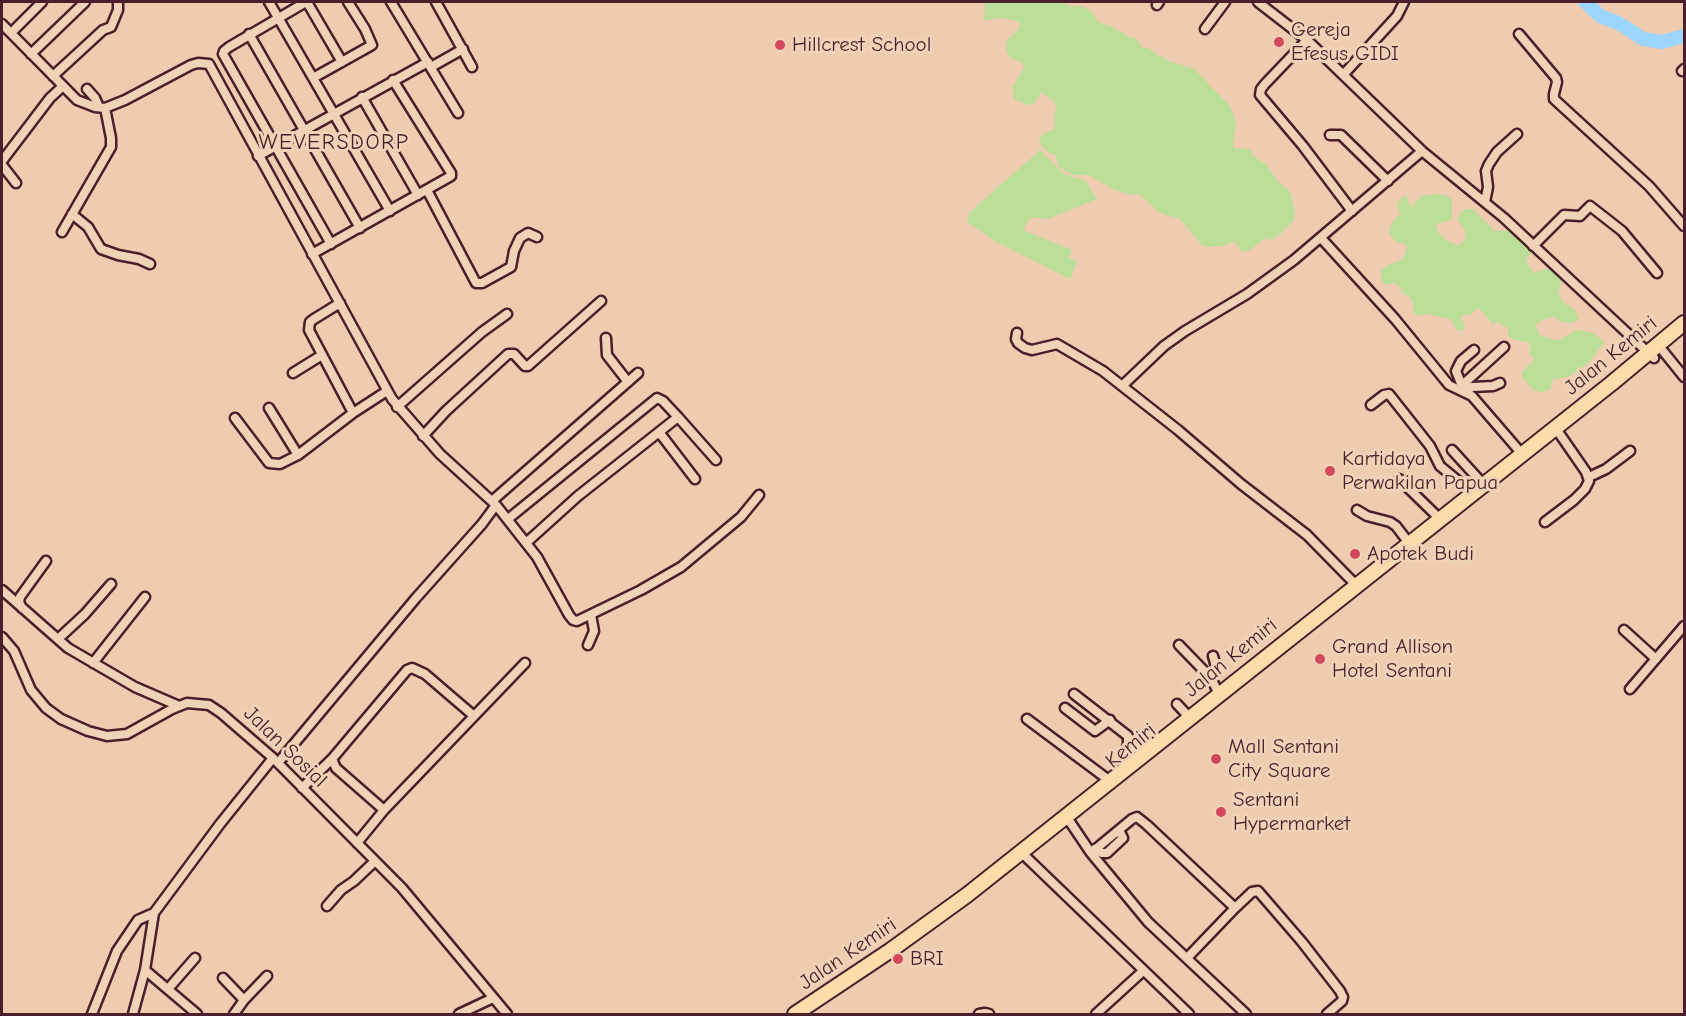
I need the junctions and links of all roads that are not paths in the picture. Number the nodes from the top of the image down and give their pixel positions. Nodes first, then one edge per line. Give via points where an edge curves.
1 (42, 2) edge
2 (85, 2) edge
3 (118, 2) edge
4 (269, 2) edge
5 (306, 2) edge
6 (348, 2) edge
7 (391, 2) edge
8 (436, 2) edge
9 (1225, 2) edge
10 (1258, 2) edge
11 (1404, 2) edge
12 (278, 17) junction
13 (2, 24) edge
14 (1205, 29) dead end
15 (11, 33) junction
16 (249, 34) junction
17 (1519, 34) dead end
18 (1307, 40) junction
19 (463, 49) junction
20 (32, 54) junction
21 (342, 62) junction
22 (429, 65) junction
23 (472, 67) dead end
24 (1344, 74) junction
25 (53, 76) junction
26 (313, 78) junction
27 (393, 80) junction
28 (63, 87) junction
29 (87, 89) dead end
30 (362, 97) junction
31 (102, 108) junction
32 (334, 113) junction
33 (458, 113) dead end
34 (304, 129) junction
35 (1517, 134) dead end
36 (1330, 135) dead end
37 (275, 146) junction
38 (1422, 151) junction
39 (258, 156) junction
40 (2, 163) edge
41 (1388, 181) junction
42 (16, 183) dead end
43 (428, 190) junction
44 (418, 195) junction
45 (1485, 202) junction
46 (390, 211) junction
47 (1352, 211) junction
48 (72, 214) junction
49 (1684, 226) edge
50 (360, 228) junction
51 (63, 232) dead end
52 (537, 237) dead end
53 (1321, 238) junction
54 (331, 244) junction
55 (1533, 246) junction
56 (312, 254) junction
57 (150, 264) dead end
58 (1657, 273) dead end
59 (602, 300) dead end
60 (340, 303) junction
61 (507, 314) dead end
62 (1684, 323) edge
63 (1017, 333) dead end
64 (1684, 333) edge
65 (606, 338) dead end
66 (1504, 347) dead end
67 (1474, 350) dead end
68 (1655, 354) junction
69 (322, 355) junction
70 (293, 373) dead end
71 (638, 373) dead end
72 (1684, 377) edge
73 (628, 382) junction
74 (1500, 383) dead end
75 (1122, 386) junction
76 (1462, 389) junction
77 (387, 391) junction
78 (1371, 405) dead end
79 (397, 407) junction
80 (269, 408) dead end
81 (352, 412) junction
82 (678, 417) junction
83 (236, 418) dead end
84 (658, 432) junction
85 (1558, 433) junction
86 (423, 436) junction
87 (1452, 450) dead end
88 (1630, 451) dead end
89 (1522, 454) junction
90 (298, 455) junction
91 (717, 460) dead end
92 (1589, 477) junction
93 (694, 479) dead end
94 (1399, 479) dead end
95 (1474, 494) junction
96 (759, 495) dead end
97 (494, 503) junction
98 (1357, 510) dead end
99 (508, 519) junction
100 (1440, 519) junction
101 (1545, 522) dead end
102 (526, 543) junction
103 (1409, 543) junction
104 (46, 561) dead end
105 (111, 584) dead end
106 (1359, 588) junction
107 (2, 590) edge
108 (145, 597) dead end
109 (22, 609) junction
110 (591, 615) junction
111 (1684, 626) edge
112 (1624, 630) dead end
113 (2, 638) edge
114 (58, 639) junction
115 (588, 645) dead end
116 (1179, 645) dead end
117 (1213, 656) dead end
118 (1656, 658) junction
119 (93, 663) junction
120 (525, 663) dead end
121 (1211, 678) junction
122 (1630, 689) dead end
123 (1074, 694) dead end
124 (1219, 694) junction
125 (1177, 704) dead end
126 (179, 706) junction
127 (1065, 708) dead end
128 (474, 716) junction
129 (1190, 718) junction
130 (1027, 719) dead end
131 (1110, 720) junction
132 (332, 759) junction
133 (275, 761) junction
134 (1131, 765) junction
135 (1110, 781) junction
136 (302, 788) junction
137 (384, 810) junction
138 (1068, 819) junction
139 (357, 843) junction
140 (1093, 851) junction
141 (1026, 857) junction
142 (374, 862) junction
143 (327, 906) dead end
144 (1235, 908) junction
145 (154, 913) junction
146 (195, 958) dead end
147 (1187, 958) junction
148 (146, 970) junction
149 (1143, 970) junction
150 (267, 976) dead end
151 (223, 978) dead end
152 (168, 988) junction
153 (493, 998) junction
154 (244, 1000) junction
155 (92, 1014) edge
156 (133, 1014) edge
157 (197, 1014) edge
158 (234, 1014) edge
159 (459, 1014) edge
160 (507, 1014) edge
161 (795, 1014) edge
162 (810, 1014) edge
163 (979, 1014) edge
164 (989, 1014) edge
165 (1096, 1014) edge
166 (1189, 1014) edge
167 (1245, 1014) edge
168 (1328, 1014) edge

1 - 15 street
2 - 20 street
3 - 25 street via 111,27
4 - 12 street
5 - 12 street
5 - 21 street
6 - 21 street via 372,45
7 - 22 street
8 - 19 street
9 - 14 street
10 - 18 street
11 - 24 street
12 - 16 street
12 - 26 street
13 - 15 street
15 - 20 street
16 - 34 street
16 - 37 street via 223,54
17 - 49 street via 1556,78 1554,99 1649,186
18 - 24 street
18 - 47 street via 1261,89 1260,95
19 - 22 street
19 - 23 street
20 - 25 street
21 - 26 street
22 - 27 street
22 - 33 street
24 - 38 street
25 - 28 street
26 - 32 street
27 - 30 street
27 - 43 street via 451,173 450,178
28 - 31 street via 86,105
28 - 40 street
29 - 31 street
30 - 32 street
30 - 44 street
31 - 39 street via 191,65 209,64
31 - 48 street via 111,147
32 - 34 street
32 - 46 street
34 - 37 street
34 - 50 street
35 - 45 street via 1489,164
36 - 41 street via 1341,135
37 - 39 street
37 - 54 street
38 - 41 street
38 - 45 street
39 - 56 street
40 - 42 street
41 - 47 street
43 - 44 street
43 - 52 street via 476,284 511,267 520,238 528,233
44 - 46 street
45 - 55 street
46 - 50 street
47 - 53 street
48 - 51 street
48 - 57 street via 88,227 101,249
50 - 54 street
53 - 75 street via 1266,280 1164,346
53 - 76 street via 1449,385
54 - 56 street
55 - 58 street via 1564,215 1580,216 1590,206 1622,231
55 - 68 street
56 - 60 street
59 - 86 street via 528,366 514,354 507,354
60 - 69 street via 309,325
60 - 77 street
61 - 79 street
62 - 68 highway, Jalan Kemiri
63 - 75 street via 1018,344 1025,348 1060,345
64 - 68 highway, Jalan Kemiri
65 - 73 street via 607,355
66 - 76 street
67 - 76 street via 1456,371
68 - 72 street
68 - 85 highway, Jalan Kemiri
68 - 89 highway, Jalan Kemiri
69 - 70 street
69 - 81 street
71 - 73 street
73 - 97 street
74 - 76 street
75 - 106 street via 1308,535
76 - 89 street
77 - 79 street
77 - 81 street
78 - 95 street via 1389,394 1430,446 1440,466
79 - 86 street
80 - 90 street
81 - 90 street
82 - 84 street
82 - 91 street
82 - 99 street via 660,399 654,399
83 - 90 street via 269,463 280,464
84 - 93 street
84 - 102 street
85 - 92 street
85 - 95 highway, Jalan Kemiri
86 - 97 street
87 - 95 street
88 - 92 street
89 - 95 highway, Jalan Kemiri
92 - 101 street via 1585,489
94 - 100 street
95 - 100 highway, Jalan Kemiri
95 - 106 highway, Kemiri
96 - 110 street via 734,525 681,567
97 - 99 street
97 - 133 street via 482,524
98 - 103 street via 1390,522
99 - 102 street
100 - 103 highway, Jalan Kemiri
102 - 110 street via 573,620
103 - 106 highway, Jalan Kemiri
104 - 109 street via 20,597
105 - 114 street
106 - 124 highway, Jalan Kemiri
106 - 138 highway, Kemiri
107 - 109 street
108 - 119 street
109 - 114 street
110 - 115 street via 594,631
111 - 118 street
112 - 118 street
113 - 126 street, Jalan Sosial via 14,651 31,690 46,708 79,728 107,736 128,734
114 - 119 street
116 - 121 street
117 - 121 street via 1216,667
118 - 122 street
119 - 126 street
120 - 128 street
121 - 124 street
123 - 131 street
124 - 129 highway, Jalan Kemiri
125 - 129 street
126 - 133 street, Jalan Sosial via 209,705
127 - 131 street via 1095,731
128 - 132 street via 425,674 410,668
128 - 137 street
129 - 134 highway, Jalan Kemiri
130 - 135 street
131 - 134 street via 1128,736 1125,755
132 - 136 street
132 - 137 street via 336,768
133 - 136 street, Jalan Sosial
133 - 145 street via 220,824
134 - 135 highway, Jalan Kemiri
135 - 138 highway, Jalan Kemiri
136 - 139 street, Jalan Sosial
137 - 139 street
138 - 140 street
138 - 141 highway, Kemiri
138 - 161 highway, Jalan Kemiri via 911,936
139 - 142 street, Jalan Sosial
140 - 144 street via 1137,817
140 - 147 street via 1148,922
141 - 149 street
141 - 162 highway, Kemiri via 915,942
142 - 143 street
142 - 153 street, Jalan Sosial via 402,888
144 - 147 street
144 - 168 street via 1252,892 1261,893 1340,991 1342,1001
145 - 148 street
145 - 155 street via 138,920 117,951
146 - 152 street
147 - 167 street
148 - 152 street
148 - 156 street
149 - 165 street
149 - 166 street
150 - 154 street
151 - 154 street
152 - 157 street
153 - 159 street
153 - 160 street, Jalan Sosial
154 - 158 street
163 - 164 street

